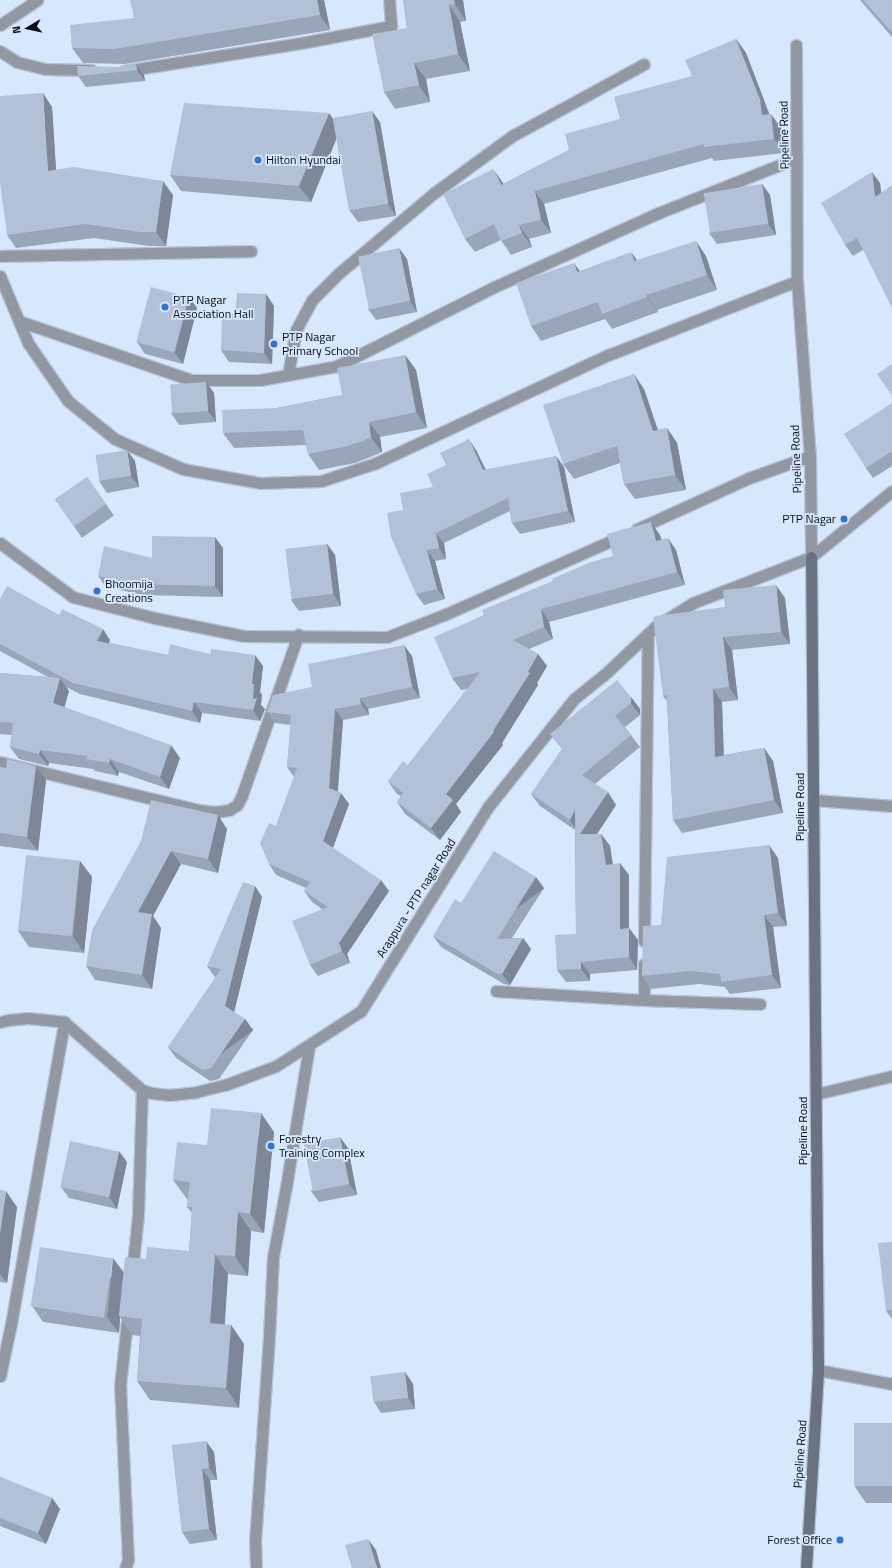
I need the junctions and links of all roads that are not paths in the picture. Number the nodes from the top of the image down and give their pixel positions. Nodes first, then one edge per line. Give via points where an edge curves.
1 (37, 0) edge
2 (389, 0) edge
3 (0, 25) edge
4 (796, 45) dead end
5 (0, 51) edge
6 (644, 64) dead end
7 (797, 158) junction
8 (251, 251) dead end
9 (0, 256) edge
10 (0, 276) edge
11 (798, 281) junction
12 (19, 321) junction
13 (288, 375) junction
14 (810, 456) junction
15 (892, 491) edge
16 (0, 543) edge
17 (811, 557) junction
18 (298, 635) junction
19 (648, 635) junction
20 (0, 762) edge
21 (813, 800) junction
22 (892, 806) edge
23 (496, 991) dead end
24 (644, 1000) junction
25 (760, 1004) dead end
26 (0, 1022) edge
27 (64, 1022) junction
28 (308, 1046) junction
29 (892, 1076) edge
30 (142, 1090) junction
31 (816, 1094) junction
32 (131, 1285) edge
33 (129, 1301) edge
34 (818, 1370) junction
35 (0, 1376) edge
36 (892, 1384) edge
37 (125, 1568) edge
38 (256, 1568) edge
39 (806, 1568) edge

1 - 3 street
2 - 5 street via 391,26 125,71 45,69 17,62
4 - 7 street, Pipeline Road
6 - 13 street via 512,136 434,193 339,273 312,300 296,330
7 - 11 street, Pipeline Road
7 - 13 street via 658,213 494,287 336,366
8 - 9 street
10 - 12 street
11 - 12 street via 608,355 376,463 321,481 260,483 183,469 114,439 68,401 28,343
11 - 14 street, Pipeline Road
12 - 13 street via 190,380 260,380
14 - 17 street, Pipeline Road
14 - 18 street via 749,478 446,614 387,636
15 - 17 street, Arappura - PTP nagar Road
16 - 18 street via 73,597 155,618 244,636
17 - 19 street, Arappura - PTP nagar Road via 693,603 656,626
17 - 21 main road, Pipeline Road
18 - 20 street via 242,795 237,805 229,810 199,810
19 - 24 street
19 - 28 street, Arappura - PTP nagar Road via 574,699 488,807 361,1010
21 - 22 street
21 - 31 main road, Pipeline Road
23 - 24 street
24 - 25 street
26 - 27 street via 28,1018
27 - 30 street
27 - 35 street
28 - 30 street, Arappura - PTP nagar Road via 276,1066 225,1085 168,1095
28 - 38 street via 273,1257 255,1542
29 - 31 street
30 - 32 street via 138,1215
31 - 34 main road, Pipeline Road
33 - 37 street via 120,1386 128,1560
34 - 36 street
34 - 39 main road, Pipeline Road

